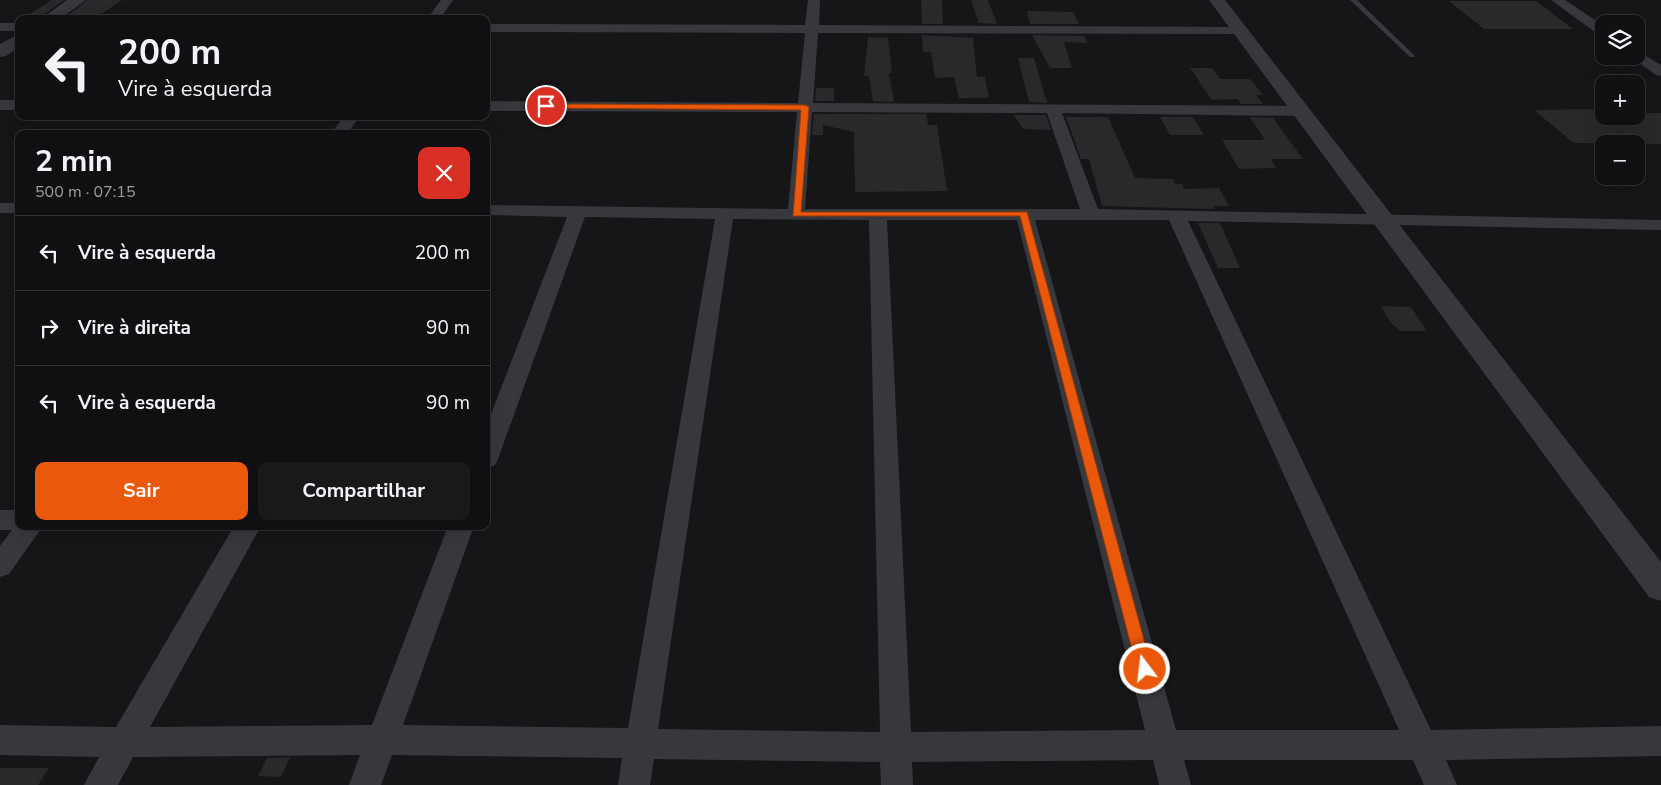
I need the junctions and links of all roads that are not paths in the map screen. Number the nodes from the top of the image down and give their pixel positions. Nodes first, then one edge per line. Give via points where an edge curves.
1 (78, 0) edge
2 (447, 0) edge
3 (814, 0) edge
4 (1217, 0) edge
5 (1353, 0) edge
6 (1557, 0) edge
7 (55, 15) edge
8 (436, 15) edge
9 (1595, 26) edge
10 (0, 27) edge
11 (15, 27) edge
12 (490, 28) edge
13 (811, 29) junction
14 (1241, 30) junction
15 (15, 42) edge
16 (0, 52) edge
17 (1412, 56) dead end
18 (1645, 60) edge
19 (1661, 72) edge
20 (0, 105) edge
21 (15, 105) edge
22 (490, 106) edge
23 (805, 107) junction
24 (1053, 108) junction
25 (1302, 111) junction
26 (0, 208) edge
27 (15, 208) edge
28 (490, 210) edge
29 (578, 211) junction
30 (725, 214) junction
31 (796, 214) junction
32 (878, 214) junction
33 (1024, 214) junction
34 (1091, 214) junction
35 (1176, 215) junction
36 (1384, 219) junction
37 (1661, 225) edge
38 (490, 448) edge
39 (0, 520) edge
40 (15, 520) edge
41 (27, 530) edge
42 (246, 530) edge
43 (460, 530) edge
44 (0, 566) edge
45 (1661, 587) edge
46 (0, 740) edge
47 (382, 740) junction
48 (1661, 741) edge
49 (125, 742) junction
50 (640, 744) junction
51 (1165, 744) junction
52 (1422, 745) junction
53 (895, 747) junction
54 (100, 785) edge
55 (365, 785) edge
56 (634, 785) edge
57 (897, 785) edge
58 (1175, 785) edge
59 (1441, 785) edge

1 - 7 street
2 - 8 street
3 - 13 street
4 - 14 street
5 - 17 lane
6 - 9 street
10 - 11 street
12 - 13 street
13 - 14 street
13 - 23 street
14 - 25 street
15 - 16 street
18 - 19 street
20 - 21 street
22 - 23 street
23 - 24 street
23 - 31 street
24 - 25 street
24 - 34 street
25 - 36 street
26 - 27 street
28 - 29 street
29 - 30 street
29 - 38 street
30 - 31 street
30 - 50 street
31 - 32 street
32 - 33 street
32 - 53 street
33 - 34 street
33 - 51 street
34 - 35 street
35 - 36 street
35 - 52 street
36 - 37 street
36 - 45 street
39 - 40 street
41 - 44 street
42 - 49 street
43 - 47 street
46 - 49 street
47 - 49 street
47 - 50 street
47 - 55 street
48 - 52 street
49 - 54 street
50 - 53 street
50 - 56 street
51 - 52 street
51 - 53 street
51 - 58 street
52 - 59 street
53 - 57 street

